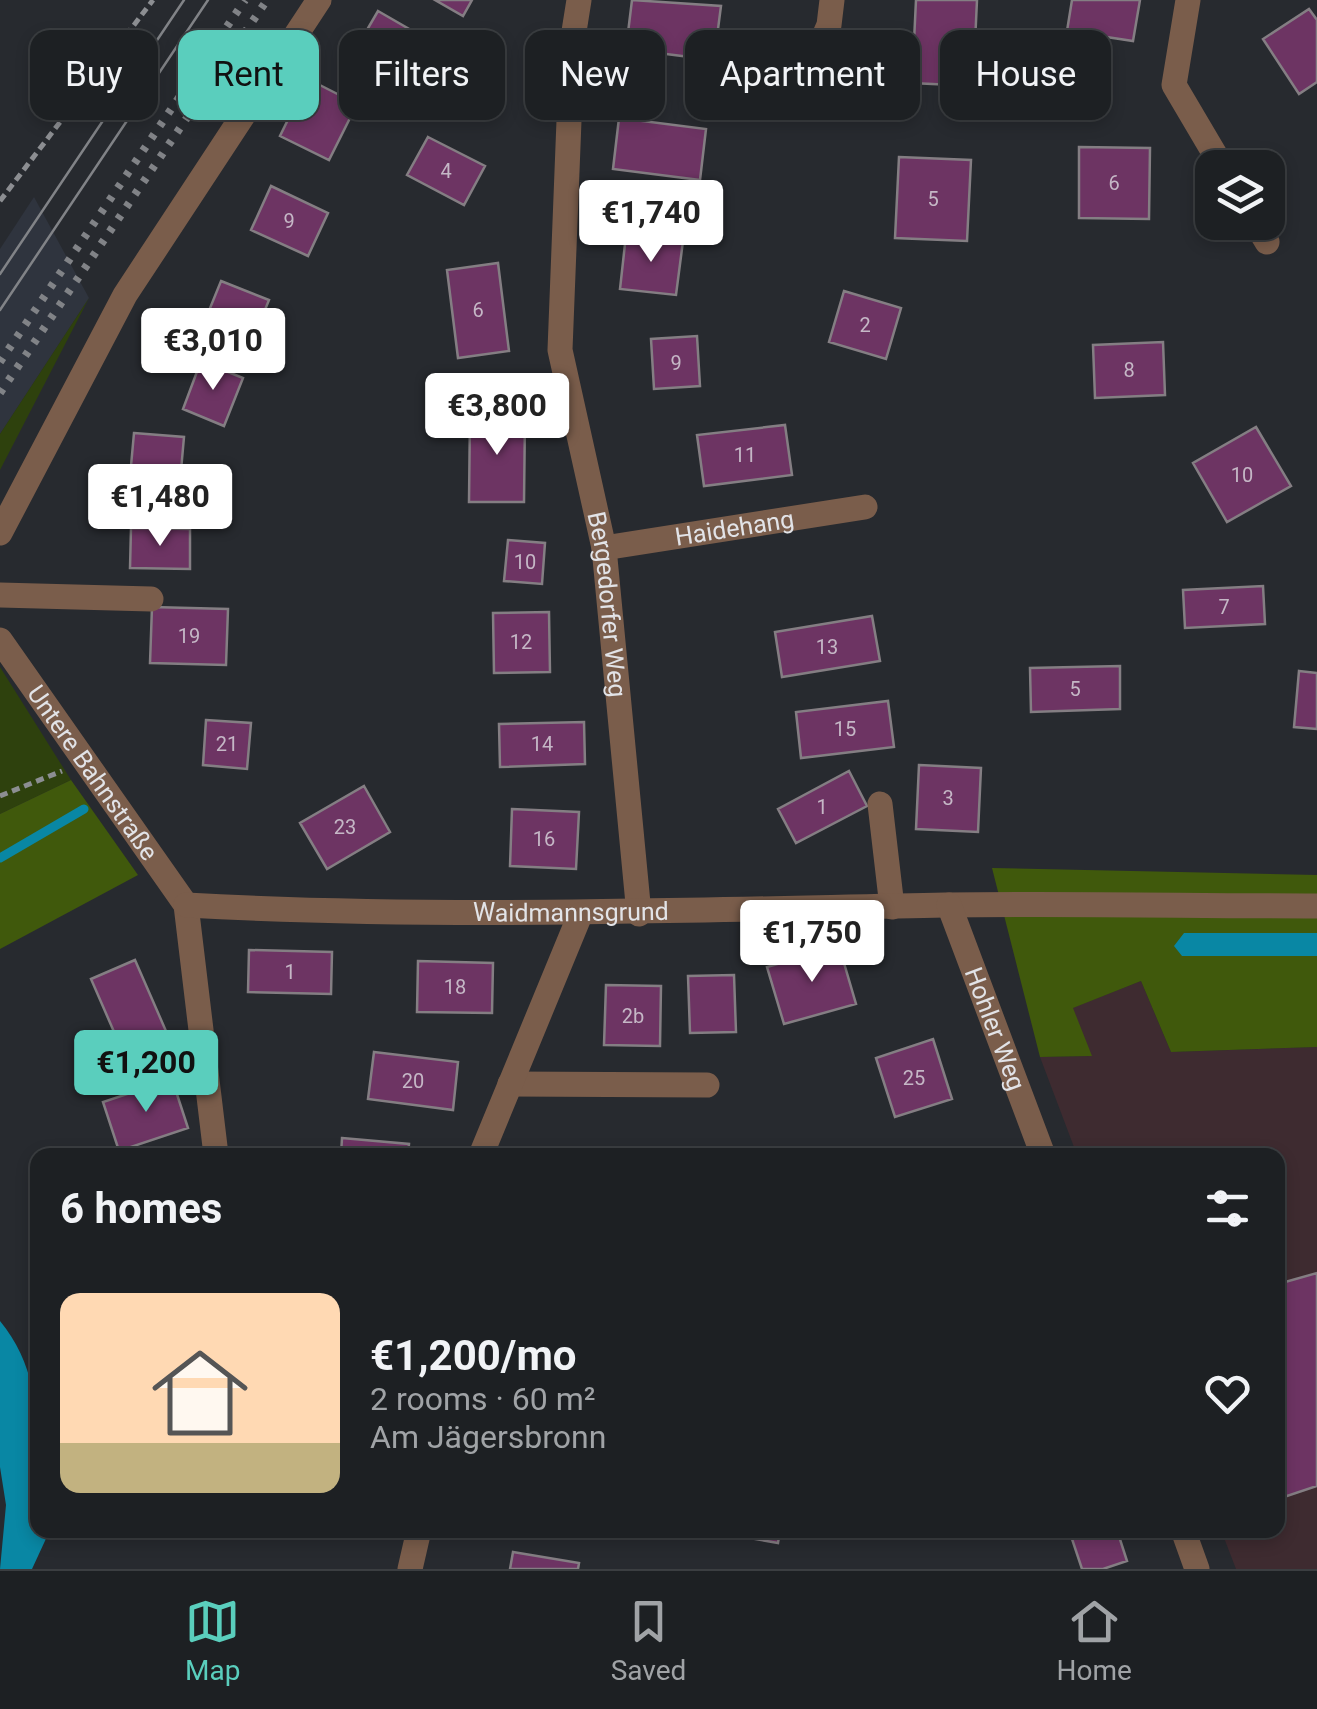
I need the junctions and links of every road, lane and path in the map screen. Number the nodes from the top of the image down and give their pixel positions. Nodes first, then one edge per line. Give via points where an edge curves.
1 (152, 0) edge
2 (319, 0) edge
3 (579, 0) edge
4 (832, 0) edge
5 (1188, 0) edge
6 (827, 30) edge
7 (1212, 150) edge
8 (0, 201) edge
9 (865, 507) dead end
10 (0, 533) edge
11 (604, 548) junction
12 (0, 596) edge
13 (151, 599) dead end
14 (0, 640) edge
15 (86, 765) junction
16 (0, 796) edge
17 (880, 804) dead end
18 (186, 905) junction
19 (949, 905) junction
20 (1317, 906) edge
21 (892, 907) junction
22 (639, 914) junction
23 (580, 915) junction
24 (510, 1084) junction
25 (707, 1085) dead end
26 (215, 1148) edge
27 (483, 1148) edge
28 (1039, 1148) edge
29 (418, 1538) edge
30 (1186, 1538) edge
31 (410, 1569) edge
32 (1198, 1569) edge

1 - 8 path
2 - 10 street via 125,294
3 - 11 street, Bergedorfer Weg via 560,350
4 - 6 street
5 - 7 street via 1174,85
9 - 11 street, Haidehang
11 - 22 street, Bergedorfer Weg
12 - 13 street
14 - 15 street, Untere Bahnstraße
15 - 16 path
15 - 18 street, Untere Bahnstraße
17 - 21 street
18 - 23 street, Waidmannsgrund
18 - 26 street
19 - 20 street, Waidmannsgrund
19 - 21 street, Waidmannsgrund
19 - 28 street, Hohler Weg
21 - 22 street, Waidmannsgrund
22 - 23 street, Waidmannsgrund
23 - 24 street
24 - 25 street
24 - 27 street
29 - 31 street
30 - 32 street

